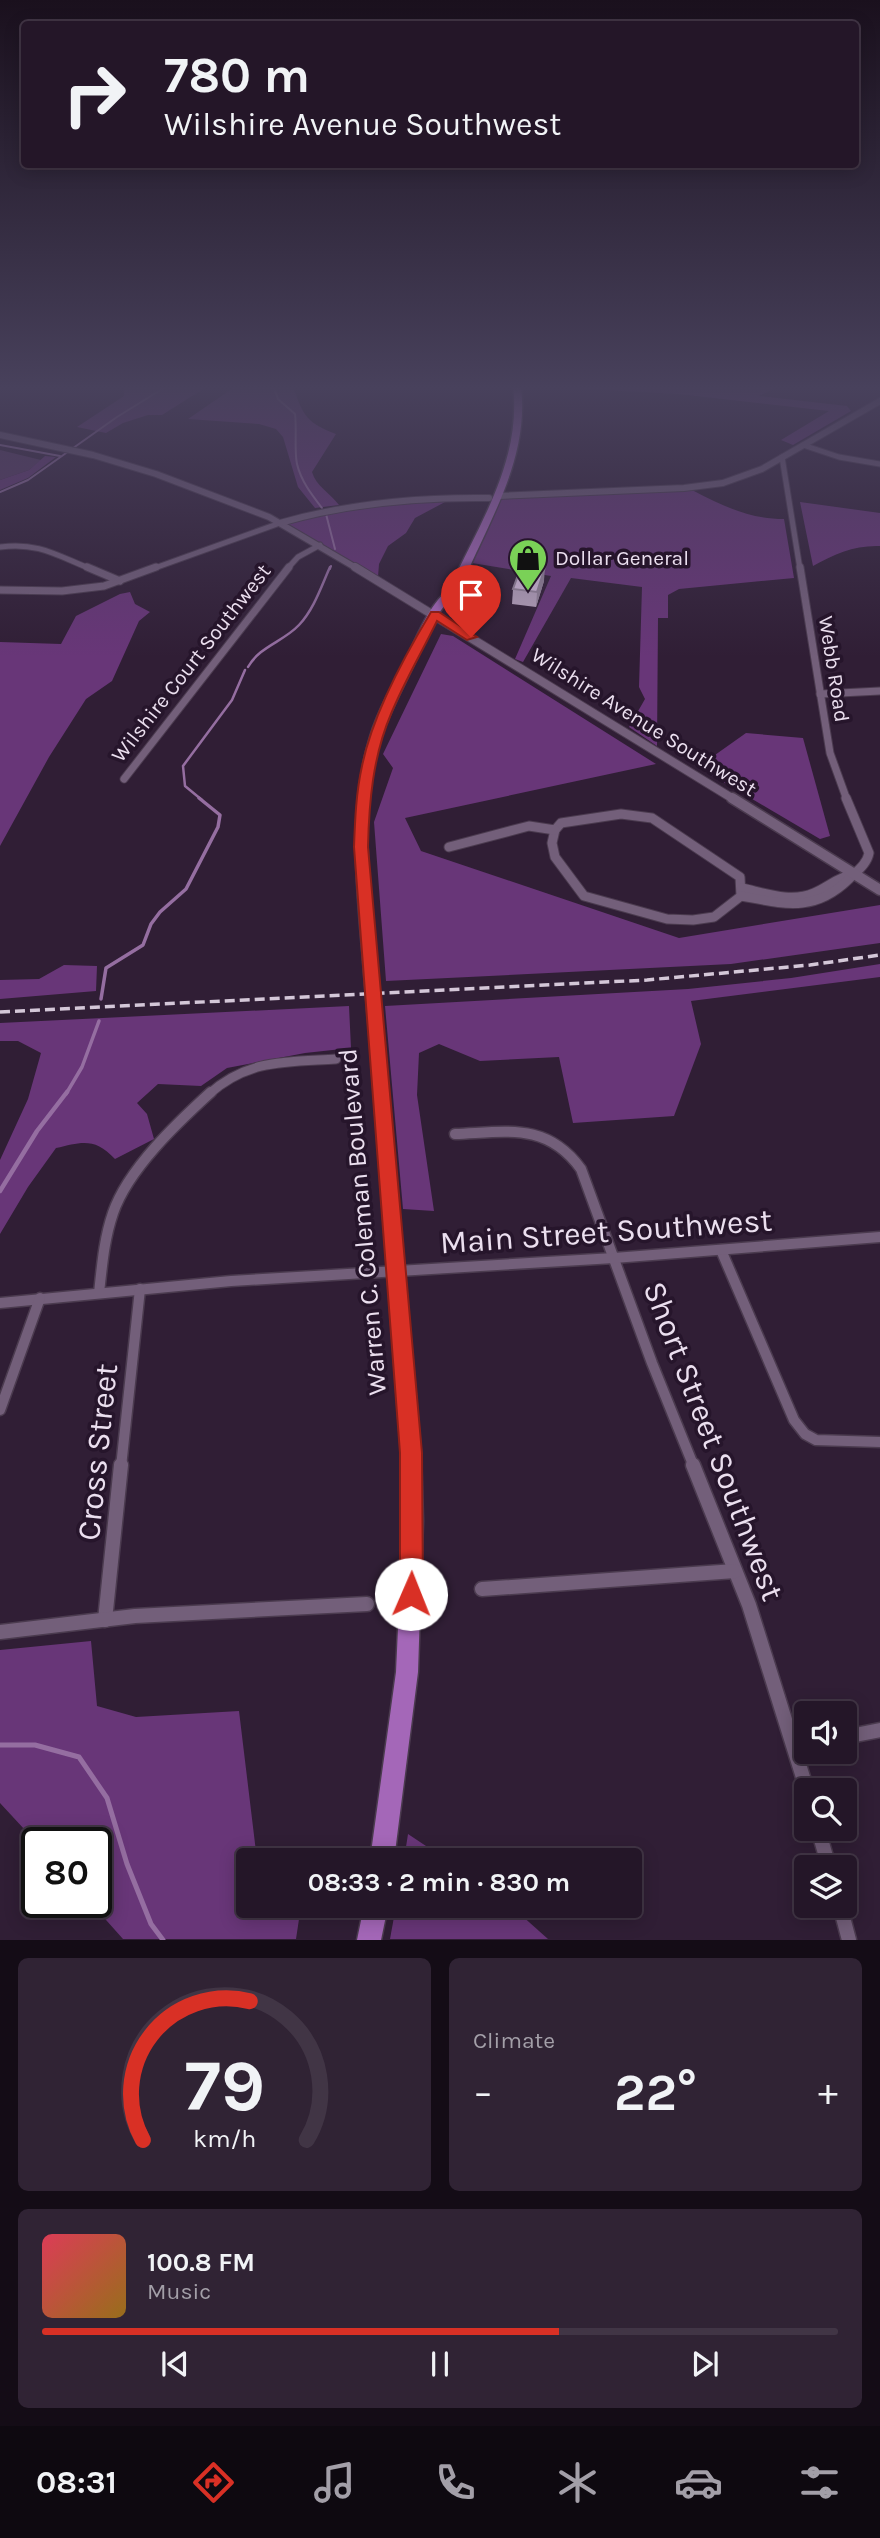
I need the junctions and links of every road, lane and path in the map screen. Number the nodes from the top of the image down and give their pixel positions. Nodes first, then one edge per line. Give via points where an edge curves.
1 (161, 477) edge
2 (503, 477) edge
3 (745, 477) edge
4 (785, 477) edge
5 (494, 497) junction
6 (280, 523) junction
7 (320, 545) junction
8 (0, 547) edge
9 (120, 582) junction
10 (0, 590) edge
11 (435, 614) junction
12 (880, 691) edge
13 (820, 694) junction
14 (124, 779) dead end
15 (555, 830) junction
16 (449, 846) dead end
17 (854, 874) junction
18 (880, 890) edge
19 (742, 892) junction
20 (336, 1059) dead end
21 (455, 1134) dead end
22 (880, 1237) edge
23 (721, 1250) junction
24 (614, 1258) junction
25 (397, 1271) junction
26 (141, 1289) junction
27 (99, 1293) junction
28 (40, 1298) junction
29 (0, 1303) edge
30 (0, 1410) edge
31 (880, 1442) edge
32 (735, 1571) junction
33 (482, 1589) dead end
34 (367, 1604) dead end
35 (105, 1620) junction
36 (0, 1632) edge
37 (794, 1727) edge
38 (880, 1730) edge
39 (857, 1735) edge
40 (384, 1848) edge
41 (374, 1918) edge
42 (843, 1918) edge
43 (369, 1940) edge
44 (849, 1940) edge

1 - 6 street, Wilshire Avenue Southwest
2 - 5 highway, Warren C. Coleman Boulevard
3 - 5 street via 708,486
4 - 13 street, Webb Road
5 - 6 street via 373,504
5 - 11 highway, Warren C. Coleman Boulevard via 453,591
6 - 7 street, Wilshire Avenue Southwest
6 - 9 street
7 - 11 street, Wilshire Avenue Southwest
7 - 14 street, Wilshire Court Southwest via 281,574
8 - 9 street via 35,546
9 - 10 street via 76,591
11 - 17 street, Wilshire Avenue Southwest
11 - 25 highway, Warren C. Coleman Boulevard, bridge via 384,715 362,806 361,847
12 - 13 street
13 - 17 street, Webb Road via 830,753 868,850 866,863
15 - 16 street via 528,827
15 - 19 street via 562,823 586,818 637,814 652,818 740,877
15 - 19 street via 555,857 584,896 667,919 693,920 714,916
17 - 18 street, Wilshire Avenue Southwest
17 - 19 street via 810,904
20 - 27 street via 247,1068 229,1078 178,1126 143,1164 115,1205
21 - 24 street, Short Street Southwest via 527,1133 560,1142 581,1169
22 - 23 street, Main Street Southwest
23 - 24 street, Main Street Southwest
23 - 31 street via 793,1420 816,1440
24 - 25 street, Main Street Southwest
24 - 32 street, Short Street Southwest
25 - 26 street, Main Street Southwest
25 - 40 highway, Warren C. Coleman Boulevard via 411,1453 411,1594 400,1740
26 - 27 street, Main Street Southwest
26 - 35 street, Cross Street
27 - 28 street, Main Street Southwest
28 - 29 street, Main Street Southwest
28 - 30 street
32 - 33 street
32 - 37 street, Short Street Southwest
34 - 35 street
35 - 36 street
38 - 39 street
41 - 43 highway
42 - 44 street

